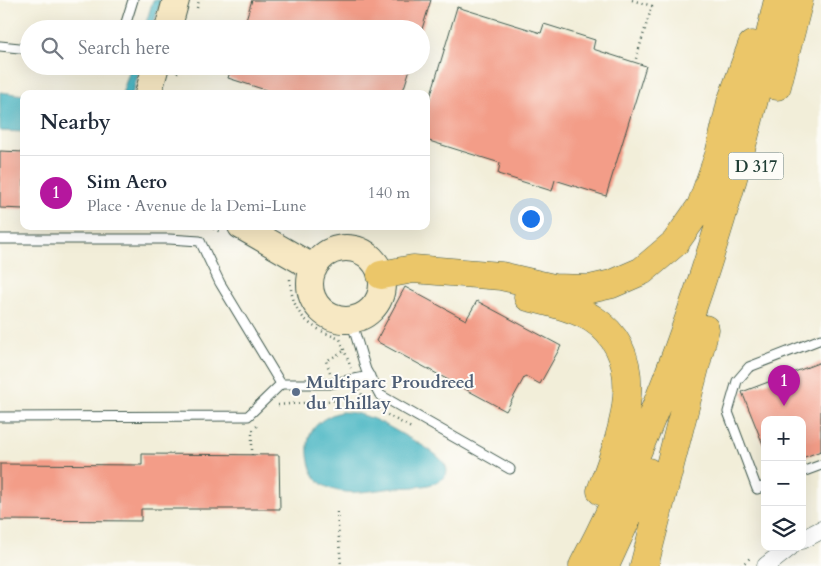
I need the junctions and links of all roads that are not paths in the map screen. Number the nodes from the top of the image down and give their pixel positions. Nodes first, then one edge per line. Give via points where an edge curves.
1 (133, 0) edge
2 (176, 0) edge
3 (771, 0) edge
4 (778, 0) edge
5 (799, 0) edge
6 (127, 20) edge
7 (170, 20) edge
8 (0, 46) edge
9 (20, 48) edge
10 (153, 75) edge
11 (149, 90) edge
12 (248, 230) edge
13 (0, 239) edge
14 (314, 268) junction
15 (381, 275) junction
16 (468, 275) junction
17 (351, 320) junction
18 (705, 329) junction
19 (821, 339) edge
20 (370, 376) junction
21 (281, 384) junction
22 (0, 418) edge
23 (821, 465) edge
24 (510, 469) dead end
25 (806, 471) edge
26 (761, 488) edge
27 (821, 530) edge
28 (806, 538) edge
29 (785, 551) edge
30 (575, 566) edge
31 (583, 566) edge
32 (605, 566) edge
33 (644, 566) edge
34 (766, 566) edge

1 - 6 lane
2 - 7 main road
3 - 16 main road via 731,102 702,206 675,243 642,270 612,284 590,289 553,288 501,276
4 - 31 main road, D 317 via 733,176 697,296 644,435
5 - 18 main road, D 317 via 742,217
8 - 9 lane
10 - 11 main road
12 - 14 main road
13 - 21 lane via 200,241 220,284
14 - 15 main road via 325,255 350,248 373,260
14 - 17 main road via 310,285 314,302 326,314
15 - 16 main road via 413,268
15 - 17 main road via 379,300 368,314
16 - 30 main road via 482,285 544,300 592,318 610,333 620,350 628,380 621,434
17 - 20 lane
18 - 32 main road, D 317 via 661,441
18 - 33 main road
19 - 26 lane via 749,367 737,381 728,412 757,489
20 - 21 lane via 334,383
20 - 24 lane via 380,395
21 - 22 lane via 248,416
23 - 25 lane
27 - 28 street
29 - 34 street

